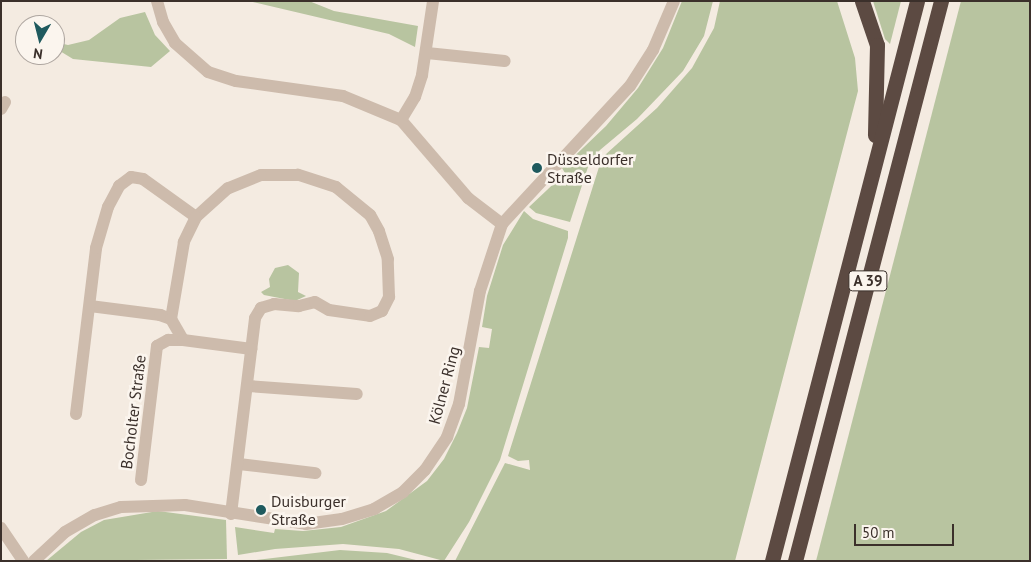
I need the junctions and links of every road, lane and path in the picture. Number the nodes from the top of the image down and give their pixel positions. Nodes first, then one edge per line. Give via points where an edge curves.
1 (157, 1) edge
2 (433, 1) edge
3 (674, 1) edge
4 (862, 1) edge
5 (916, 1) edge
6 (940, 1) edge
7 (427, 53) junction
8 (505, 61) dead end
9 (401, 120) junction
10 (873, 167) junction
11 (196, 217) junction
12 (502, 224) junction
13 (90, 306) junction
14 (171, 319) junction
15 (183, 340) junction
16 (251, 349) junction
17 (248, 386) junction
18 (357, 394) dead end
19 (76, 414) dead end
20 (239, 464) junction
21 (315, 473) dead end
22 (141, 480) dead end
23 (231, 514) junction
24 (1, 528) edge
25 (23, 561) edge
26 (34, 561) edge
27 (772, 561) edge
28 (795, 561) edge

1 - 9 street via 163,22 175,43 208,72 236,82 343,96
2 - 7 street
3 - 12 street, Kölner Ring via 654,50 630,86
4 - 10 highway via 877,44
5 - 10 highway, A 39
6 - 28 highway, A 39
7 - 8 street
7 - 9 street via 415,97
9 - 12 street via 468,198
10 - 27 highway, A 39
11 - 13 street via 143,179 131,176 119,186 100,227
11 - 14 street via 184,242
11 - 16 street via 228,188 261,175 298,175 322,182 348,196 370,215 385,245 390,273 389,297 382,311 370,316 329,310 314,302 298,306 274,304 261,308 255,318
12 - 23 street, Kölner Ring via 480,291 459,404 447,437 425,470 403,492 374,510 342,519 306,524
13 - 14 street
13 - 19 street
14 - 15 street
15 - 16 street
15 - 22 street, Bocholter Straße via 168,340 157,346
16 - 17 street
17 - 18 street
17 - 20 street
20 - 21 street
20 - 23 street
23 - 26 street, Kölner Ring via 185,505 121,507 95,515 65,532
24 - 25 street

